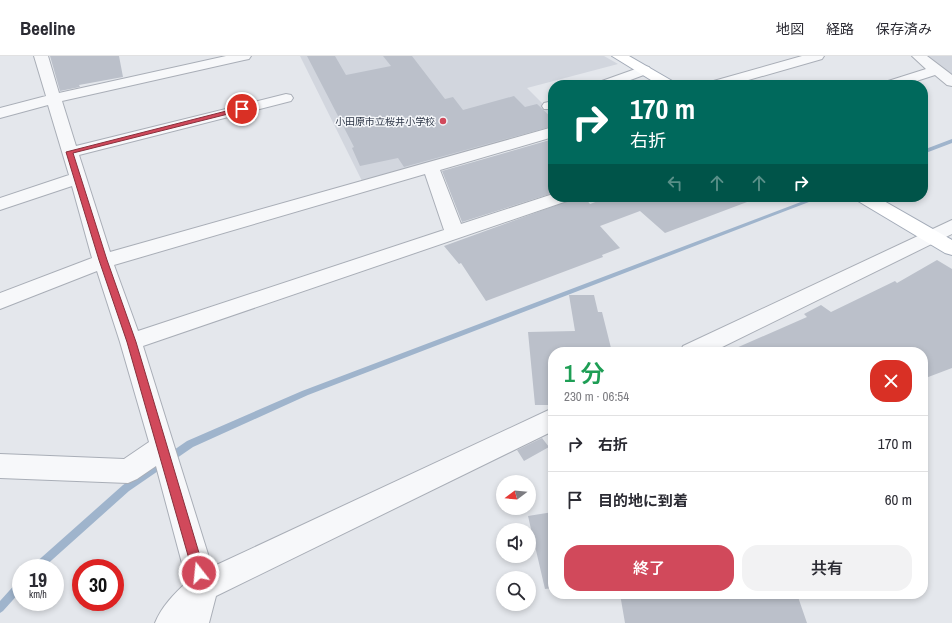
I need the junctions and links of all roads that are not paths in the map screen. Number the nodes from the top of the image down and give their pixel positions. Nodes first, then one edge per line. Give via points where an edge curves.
1 (41, 56) edge
2 (244, 56) edge
3 (620, 56) edge
4 (919, 56) edge
5 (806, 57) edge
6 (644, 70) junction
7 (936, 70) junction
8 (617, 80) edge
9 (661, 80) edge
10 (731, 80) edge
11 (905, 80) edge
12 (952, 82) edge
13 (286, 98) dead end
14 (53, 99) junction
15 (0, 113) edge
16 (548, 133) edge
17 (70, 152) junction
18 (431, 167) junction
19 (78, 178) junction
20 (548, 202) edge
21 (873, 202) edge
22 (0, 204) edge
23 (952, 226) edge
24 (455, 234) junction
25 (931, 236) junction
26 (952, 248) edge
27 (103, 260) junction
28 (0, 301) edge
29 (131, 342) junction
30 (701, 347) edge
31 (548, 420) edge
32 (163, 446) junction
33 (0, 466) edge
34 (204, 588) junction
35 (170, 623) edge
36 (194, 623) edge

1 - 14 street
2 - 14 street
3 - 6 main road
4 - 7 street
5 - 10 street
6 - 8 street
6 - 9 main road
7 - 11 street
7 - 12 street
13 - 17 street
14 - 15 street
14 - 17 street
16 - 18 street
17 - 19 street
18 - 24 street
18 - 27 street
19 - 22 street
19 - 27 street
20 - 24 street
21 - 25 main road
23 - 25 street
24 - 29 street
25 - 26 main road
25 - 30 street
27 - 28 street
27 - 29 street
29 - 32 street
31 - 34 street
32 - 33 street via 128,472
32 - 34 street
34 - 35 street via 184,604
34 - 36 street

